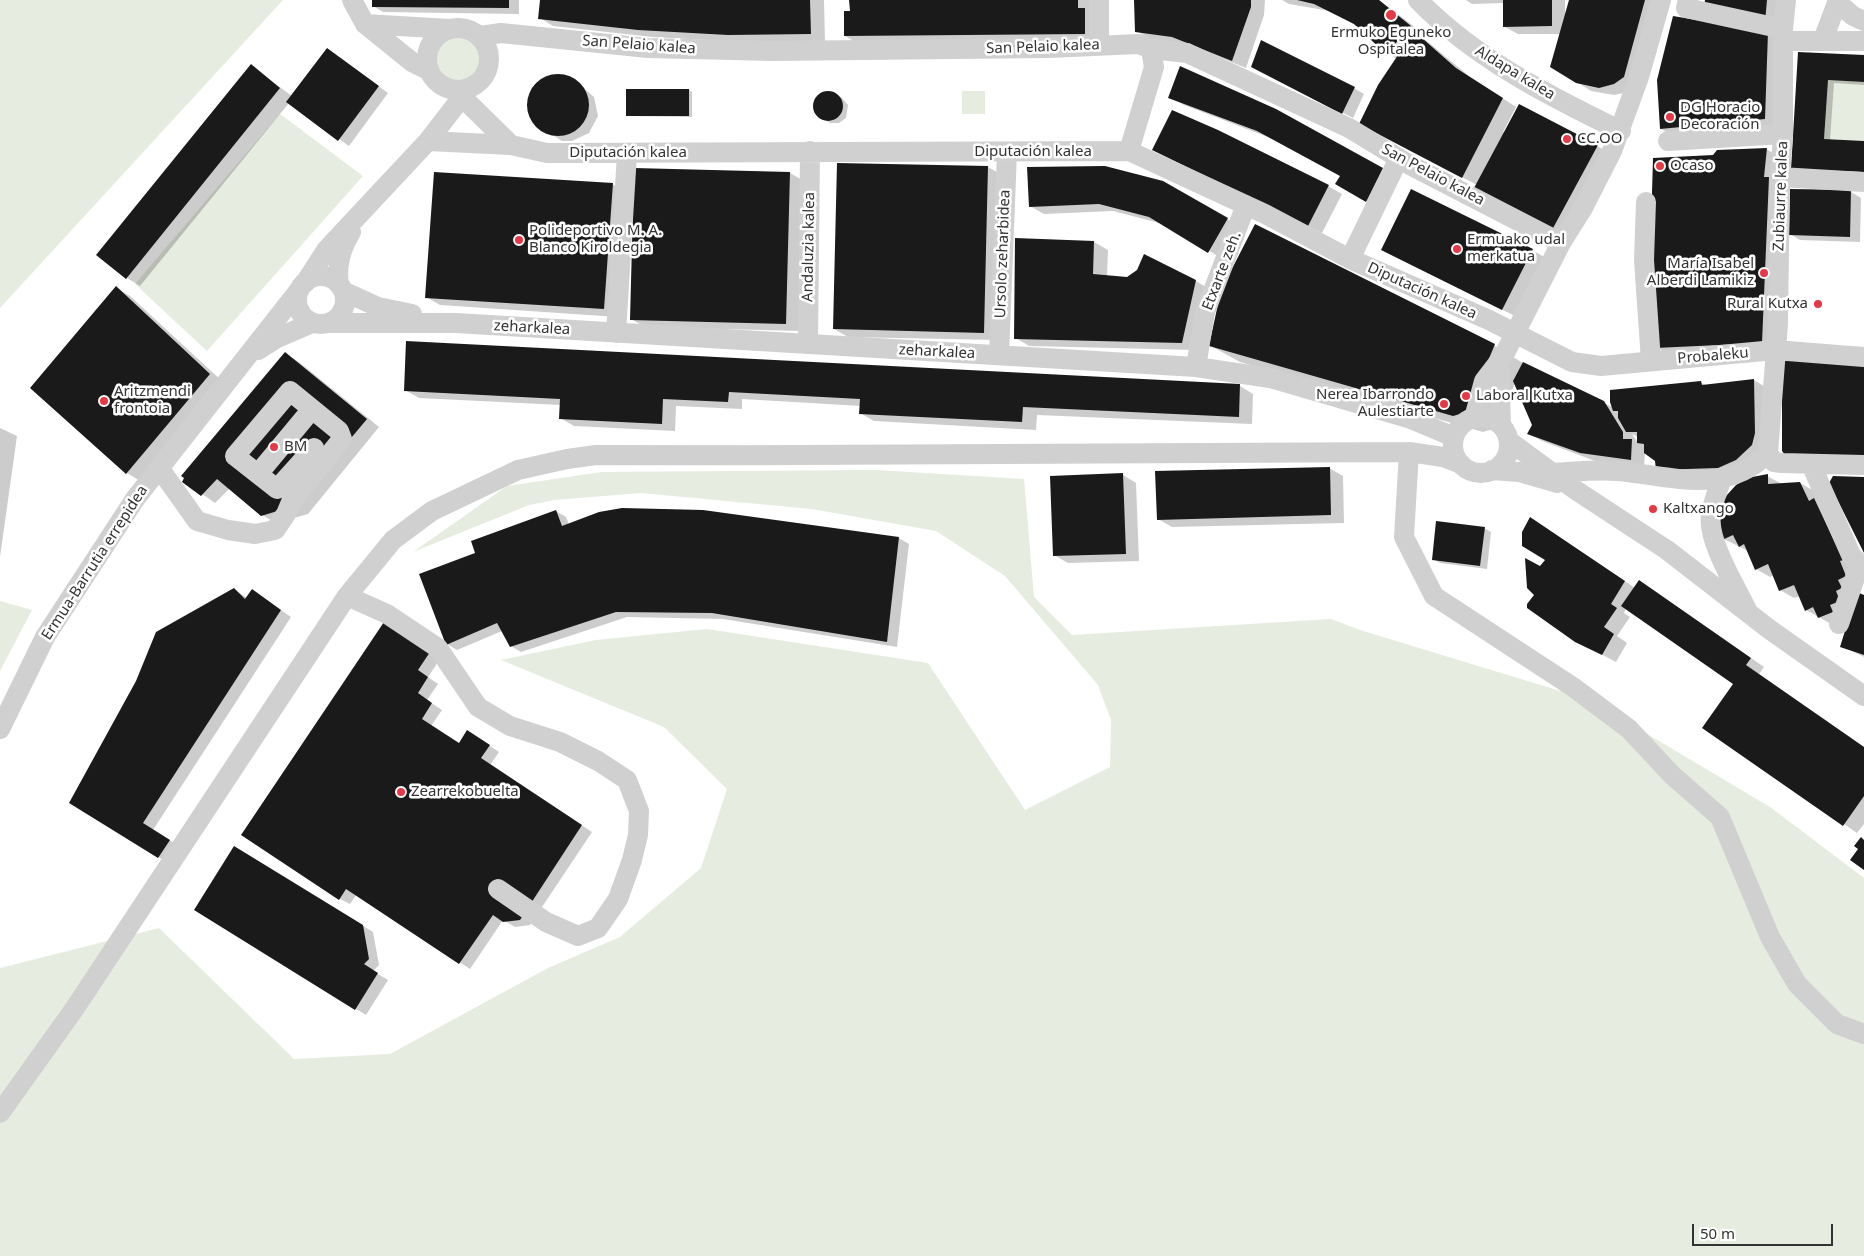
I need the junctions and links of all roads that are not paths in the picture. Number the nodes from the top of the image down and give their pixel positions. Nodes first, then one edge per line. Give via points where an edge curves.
1 (352, 0) edge
2 (1099, 0) edge
3 (1418, 0) edge
4 (1661, 0) edge
5 (1688, 0) edge
6 (1786, 0) edge
7 (1838, 1) edge
8 (1864, 21) edge
9 (365, 24) junction
10 (450, 29) junction
11 (1784, 35) junction
12 (480, 36) junction
13 (1823, 40) junction
14 (1864, 41) edge
15 (1099, 44) junction
16 (1151, 49) junction
17 (428, 70) junction
18 (466, 93) junction
19 (1621, 131) junction
20 (1783, 134) junction
21 (428, 141) junction
22 (1668, 141) dead end
23 (510, 145) junction
24 (810, 151) junction
25 (1007, 152) junction
26 (1129, 152) junction
27 (627, 154) junction
28 (1399, 158) junction
29 (1780, 177) junction
30 (1864, 182) edge
31 (1646, 202) dead end
32 (1246, 205) junction
33 (363, 213) junction
34 (1561, 243) junction
35 (1350, 259) junction
36 (302, 286) junction
37 (341, 288) junction
38 (320, 323) junction
39 (456, 323) junction
40 (616, 333) junction
41 (1516, 333) junction
42 (808, 344) junction
43 (1775, 350) junction
44 (999, 355) junction
45 (1864, 357) edge
46 (1650, 360) junction
47 (245, 361) junction
48 (1499, 363) junction
49 (1196, 367) junction
50 (312, 409) junction
51 (1461, 430) junction
52 (1505, 433) junction
53 (314, 448) dead end
54 (1411, 452) junction
55 (1768, 452) junction
56 (1461, 464) junction
57 (1811, 464) junction
58 (1864, 465) edge
59 (160, 469) junction
60 (1492, 470) junction
61 (1552, 473) junction
62 (258, 474) junction
63 (1722, 478) junction
64 (1577, 491) junction
65 (1862, 568) edge
66 (347, 596) junction
67 (1749, 614) junction
68 (1839, 624) dead end
69 (1864, 696) edge
70 (0, 729) edge
71 (498, 889) dead end
72 (1864, 1034) edge
73 (0, 1113) edge

1 - 9 street
2 - 15 street
3 - 19 street, Aldapa kalea via 1463,41 1497,64
4 - 19 street
5 - 11 street via 1686,8
6 - 11 street, Zubiaurre kalea
7 - 8 street via 1853,16
7 - 13 street
9 - 10 street
9 - 17 street via 412,62
10 - 12 street via 471,30
10 - 17 street via 433,40 426,59
11 - 13 street
11 - 20 street, Zubiaurre kalea
12 - 15 street, San Pelaio kalea via 501,33 648,48 772,51 993,49
12 - 18 street via 486,44 489,65 485,75
13 - 14 street
15 - 16 street, San Pelaio kalea via 1139,44
16 - 26 street via 1154,67
16 - 28 street, San Pelaio kalea via 1187,53 1349,128
17 - 18 street via 440,85
18 - 21 street
18 - 23 street
19 - 34 street via 1583,208
20 - 22 street
20 - 29 street, Zubiaurre kalea
21 - 23 street, Diputación kalea
21 - 33 street
23 - 27 street, Diputación kalea via 547,153
24 - 25 street, Diputación kalea
24 - 27 street, Diputación kalea
24 - 42 street, Andaluzia kalea
25 - 26 street, Diputación kalea
25 - 44 street, Ursolo zeharbidea
26 - 32 street, Diputación kalea
27 - 40 street
28 - 34 street, San Pelaio kalea
28 - 35 street
29 - 30 street
29 - 43 street, Zubiaurre kalea
31 - 46 street via 1644,260
32 - 35 street, Diputación kalea
32 - 49 street, Etxarte zeh. via 1205,312
33 - 36 street, Ermua-Barrutia errepidea via 327,249
33 - 37 street via 339,256 337,271
34 - 41 street
35 - 41 street, Diputación kalea
36 - 37 street via 318,276 334,280
36 - 38 street via 297,297 300,312
36 - 47 street, Ermua-Barrutia errepidea
37 - 38 street via 344,307 335,320
37 - 39 street, zeharkalea via 378,307
38 - 39 street, zeharkalea
38 - 47 street, Ermua-Barrutia errepidea via 277,338
39 - 40 street, zeharkalea
40 - 42 street, zeharkalea
41 - 46 street, Probaleku via 1572,362 1601,366
41 - 48 street
42 - 44 street, zeharkalea
43 - 45 street, Probaleku
43 - 46 street, Probaleku
43 - 55 street, Zubiaurre kalea
44 - 49 street, zeharkalea
47 - 59 street, Ermua-Barrutia errepidea
48 - 51 street via 1484,381
48 - 52 street
49 - 51 street, zeharkalea via 1270,378 1411,420 1431,420
50 - 59 street via 339,431 342,438 291,502 274,530 246,533 197,521
50 - 62 street
50 - 62 street via 290,391 235,456
51 - 52 street via 1493,419
51 - 54 street
51 - 56 street via 1454,449
52 - 60 street via 1505,458
52 - 61 street
53 - 62 street via 277,489
54 - 56 street via 1443,457
54 - 66 street via 596,455 518,470 432,511 394,540
54 - 72 street via 1404,538 1434,596 1574,686 1629,729 1672,775 1720,817 1770,937 1797,984 1837,1024
55 - 57 street via 1774,462
55 - 63 street via 1762,459
56 - 60 street via 1476,472
57 - 58 street
57 - 65 street via 1839,530
59 - 70 street, Ermua-Barrutia errepidea via 135,499 45,638
60 - 64 street via 1519,472
61 - 63 street via 1616,471 1700,480
61 - 64 street
63 - 67 street via 1710,518 1712,531
64 - 67 street via 1667,550
65 - 68 street
66 - 71 street via 387,614 438,648 478,707 510,726 560,742 627,780 639,811 638,835 618,899 598,928 578,936 546,922
66 - 73 street via 75,1008
67 - 69 street

